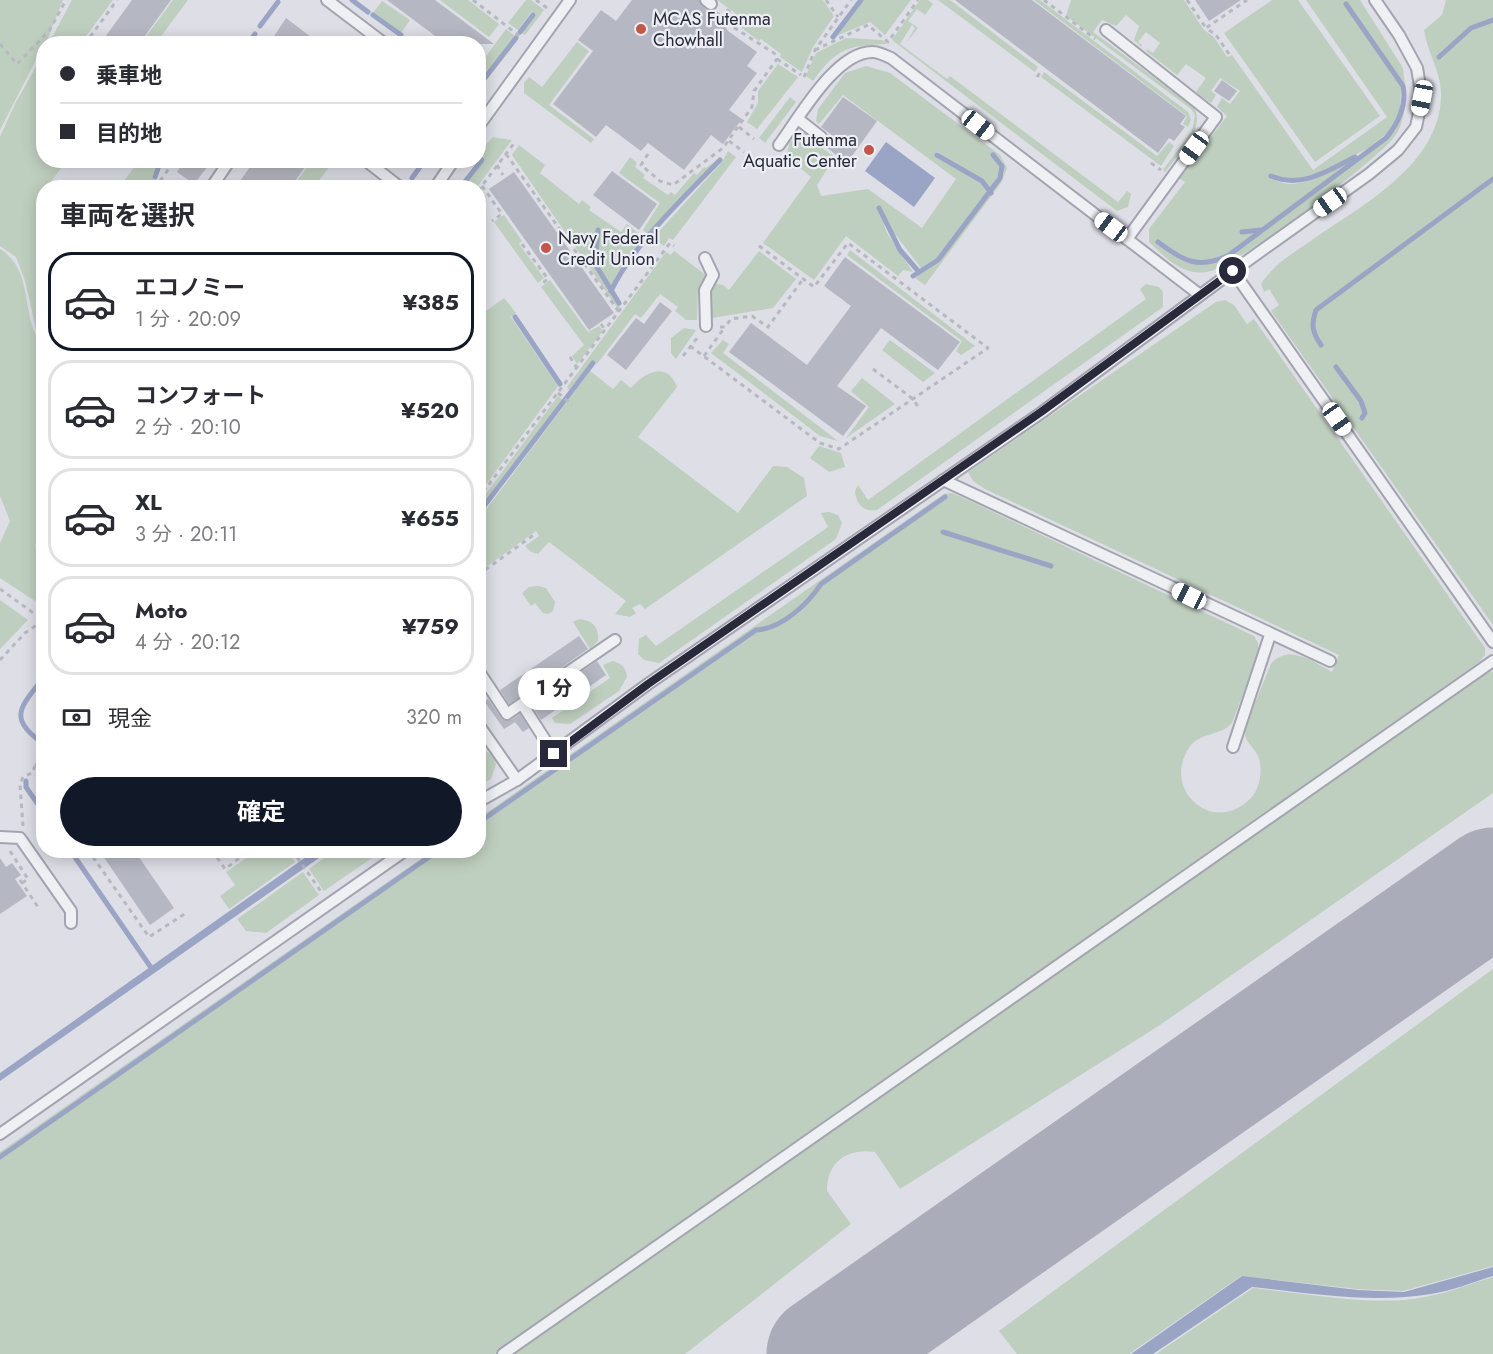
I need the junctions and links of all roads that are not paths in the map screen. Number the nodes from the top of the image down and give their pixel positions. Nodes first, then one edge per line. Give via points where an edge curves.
1 (327, 0) edge
2 (570, 0) edge
3 (1375, 0) edge
4 (1106, 30) dead end
5 (374, 36) edge
6 (486, 113) edge
7 (798, 119) junction
8 (821, 137) dead end
9 (778, 145) dead end
10 (375, 168) edge
11 (391, 180) edge
12 (1127, 239) junction
13 (705, 258) dead end
14 (1233, 271) junction
15 (1200, 295) junction
16 (706, 326) road end
17 (943, 480) junction
18 (1270, 635) junction
19 (615, 640) dead end
20 (1493, 642) edge
21 (1330, 661) dead end
22 (1493, 661) edge
23 (486, 682) edge
24 (522, 704) junction
25 (486, 740) edge
26 (1233, 747) dead end
27 (554, 754) junction
28 (517, 780) junction
29 (486, 797) edge
30 (3, 840) edge
31 (395, 858) edge
32 (71, 923) dead end
33 (0, 1134) edge
34 (503, 1354) edge

1 - 5 lane
2 - 6 lane
3 - 14 lane via 1418,68 1422,98 1416,127 1398,150 1369,174
4 - 12 lane via 1216,117
7 - 8 lane
7 - 9 lane
7 - 12 lane via 844,62 874,52 891,58
10 - 11 lane
12 - 15 lane
13 - 16 lane via 713,275 705,290
14 - 15 lane
14 - 20 lane
15 - 17 lane
17 - 18 lane
17 - 27 lane via 648,684
18 - 21 lane
18 - 26 lane
19 - 24 lane
22 - 34 lane
23 - 24 lane via 507,714
24 - 27 lane
25 - 28 lane
27 - 28 lane
28 - 29 lane
30 - 32 lane via 20,838 70,911
31 - 33 lane

